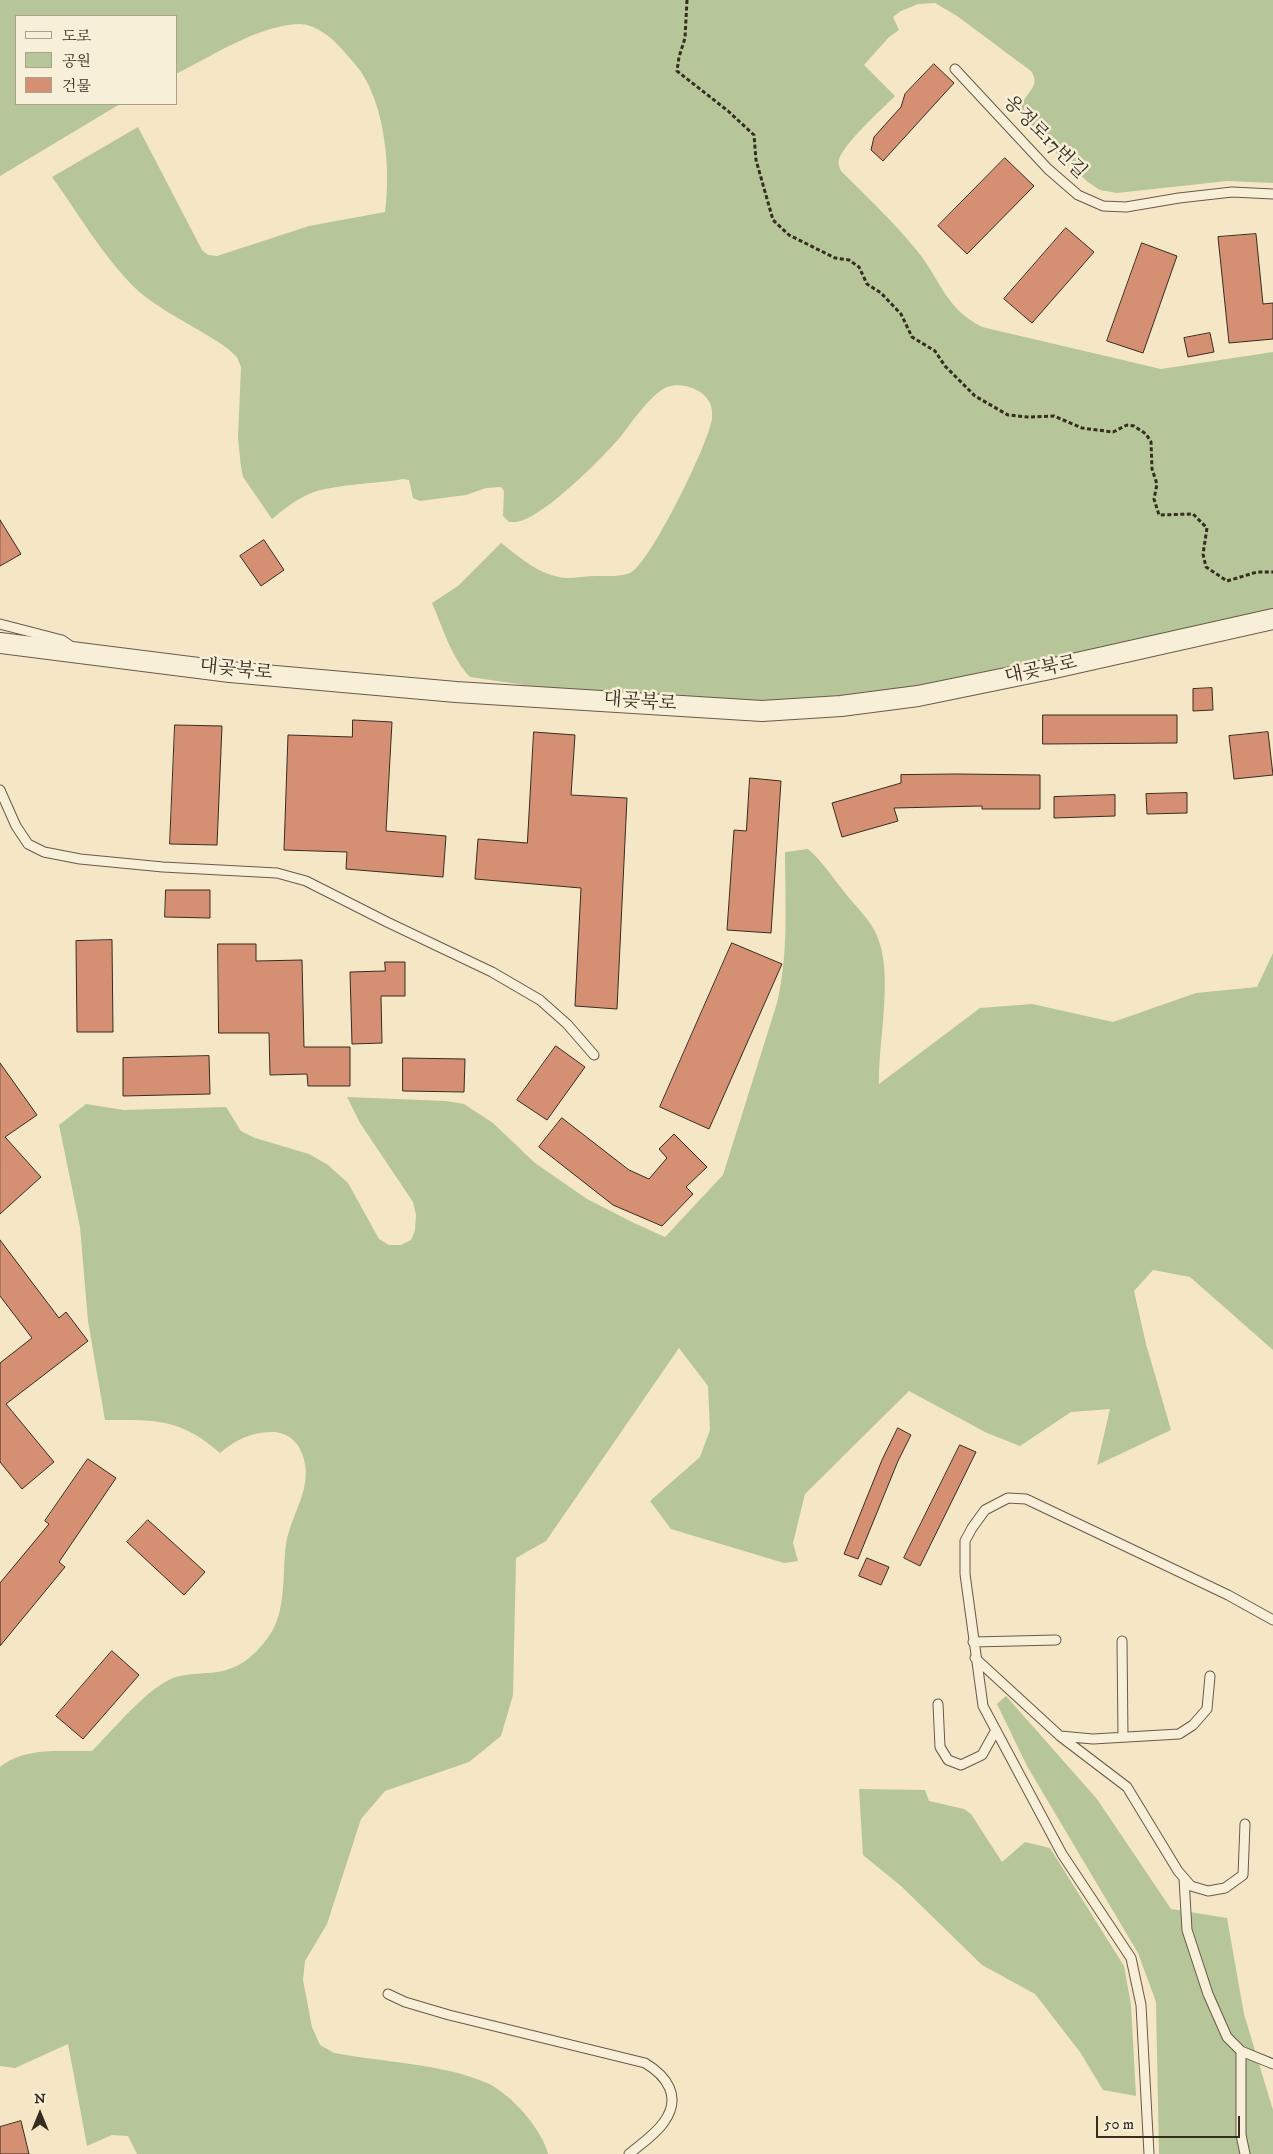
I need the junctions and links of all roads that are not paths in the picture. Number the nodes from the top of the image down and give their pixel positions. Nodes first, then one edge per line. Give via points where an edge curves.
1 (955, 69) dead end
2 (1273, 194) edge
3 (1273, 619) edge
4 (0, 624) edge
5 (0, 644) edge
6 (83, 654) junction
7 (0, 790) edge
8 (594, 1054) dead end
9 (1273, 1620) edge
10 (1056, 1640) dead end
11 (973, 1642) junction
12 (1122, 1642) dead end
13 (976, 1658) junction
14 (1210, 1676) dead end
15 (938, 1704) dead end
16 (996, 1730) junction
17 (1060, 1736) junction
18 (1123, 1737) junction
19 (1245, 1824) dead end
20 (1184, 1879) junction
21 (388, 1994) dead end
22 (1241, 2051) junction
23 (1273, 2064) edge
24 (629, 2154) edge
25 (1149, 2154) edge
26 (1245, 2154) edge

1 - 2 lane, 옹정로17번길 via 1048,168 1078,195 1103,206 1126,207 1232,192
3 - 6 street, 대곶북로 via 918,696 841,706 762,711 456,692 230,672
4 - 6 lane via 62,640
5 - 6 street, 대곶북로
7 - 8 lane via 28,844 44,852 163,866 277,873 306,881 492,972 540,1000
9 - 11 lane via 1228,1595 1026,1499 1008,1498 985,1510 965,1541 965,1574
10 - 11 lane
11 - 13 lane
12 - 18 lane
13 - 16 lane via 983,1706
13 - 17 lane
14 - 18 lane via 1207,1709 1193,1725 1179,1734
15 - 16 lane via 940,1747 948,1760 961,1765 982,1755
16 - 25 lane via 1062,1854 1131,1958 1141,2005
17 - 18 lane
17 - 20 lane via 1127,1787
19 - 20 lane via 1243,1875 1225,1888 1208,1891 1191,1886
20 - 22 lane via 1187,1930 1205,1985 1227,2036
21 - 24 lane via 449,2015 645,2063 659,2071 671,2092 666,2121
22 - 23 lane
22 - 26 lane via 1241,2135

